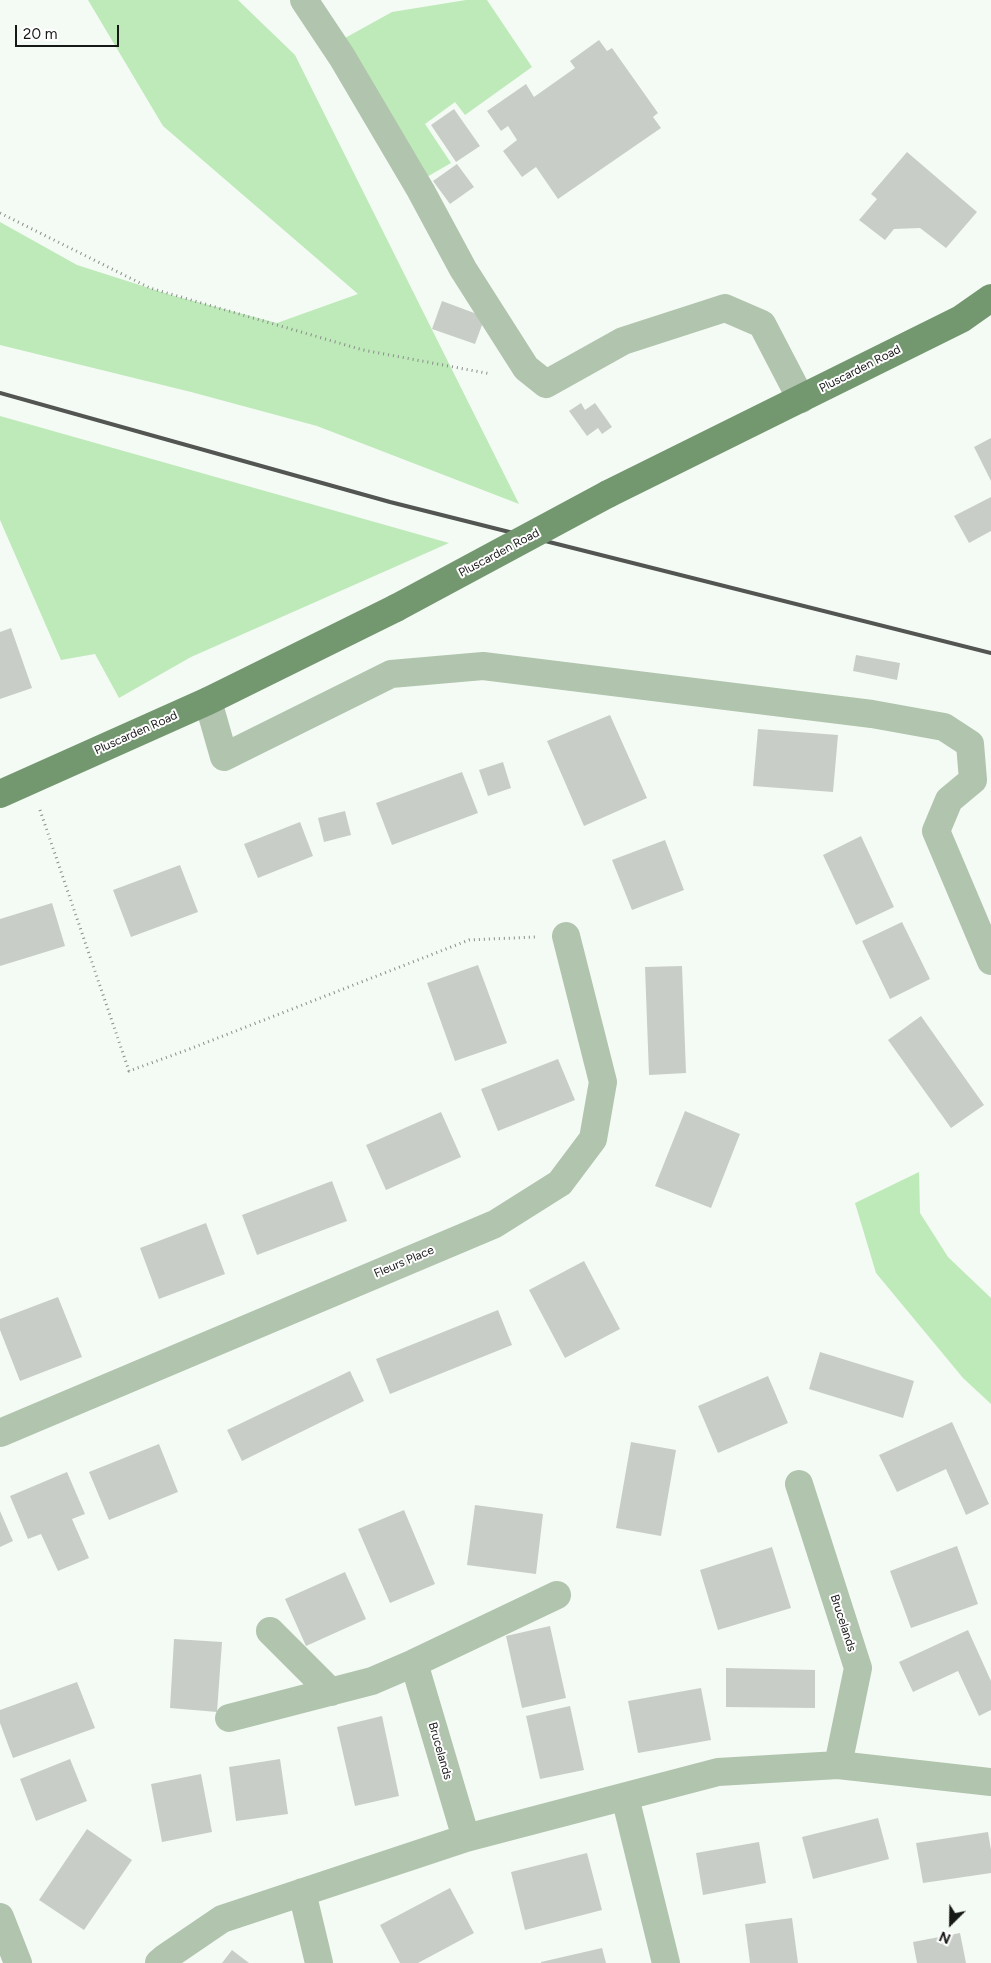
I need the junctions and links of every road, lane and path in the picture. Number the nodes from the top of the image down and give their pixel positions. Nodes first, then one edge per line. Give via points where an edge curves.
1 (304, 0) edge
2 (0, 214) edge
3 (991, 298) edge
4 (498, 376) dead end
5 (801, 399) junction
6 (208, 701) junction
7 (981, 741) edge
8 (30, 780) junction
9 (0, 794) edge
10 (566, 936) joint
11 (991, 961) edge
12 (0, 1433) edge
13 (799, 1484) dead end
14 (557, 1595) dead end
15 (270, 1631) dead end
16 (414, 1663) junction
17 (331, 1692) junction
18 (230, 1718) dead end
19 (838, 1765) junction
20 (991, 1782) edge
21 (624, 1797) junction
22 (466, 1838) junction
23 (302, 1892) junction
24 (0, 1917) edge
25 (18, 1963) edge
26 (159, 1963) edge
27 (320, 1963) edge
28 (666, 1963) edge

1 - 5 street via 347,66 463,269 533,374 546,384 622,341 725,308 762,324
2 - 4 path via 150,288 363,350
3 - 5 main road, Pluscarden Road via 961,319
5 - 6 main road, Pluscarden Road, bridge via 608,494 396,608
6 - 7 street via 224,757 391,674 482,666 872,714 944,727
6 - 8 main road, Pluscarden Road
7 - 11 street via 973,780 949,800 936,831
8 - 9 main road, Pluscarden Road
8 - 10 path via 129,1071 469,940
10 - 12 street, Fleurs Place via 603,1082 593,1139 560,1183 495,1224
13 - 19 street, Brucelands via 858,1668
14 - 16 street
15 - 17 street
16 - 17 street via 372,1681
16 - 22 street, Brucelands
17 - 18 street
19 - 20 street
19 - 21 street via 718,1772
21 - 22 street
21 - 28 street
22 - 23 street
23 - 26 street via 222,1919
23 - 27 street
24 - 25 street

